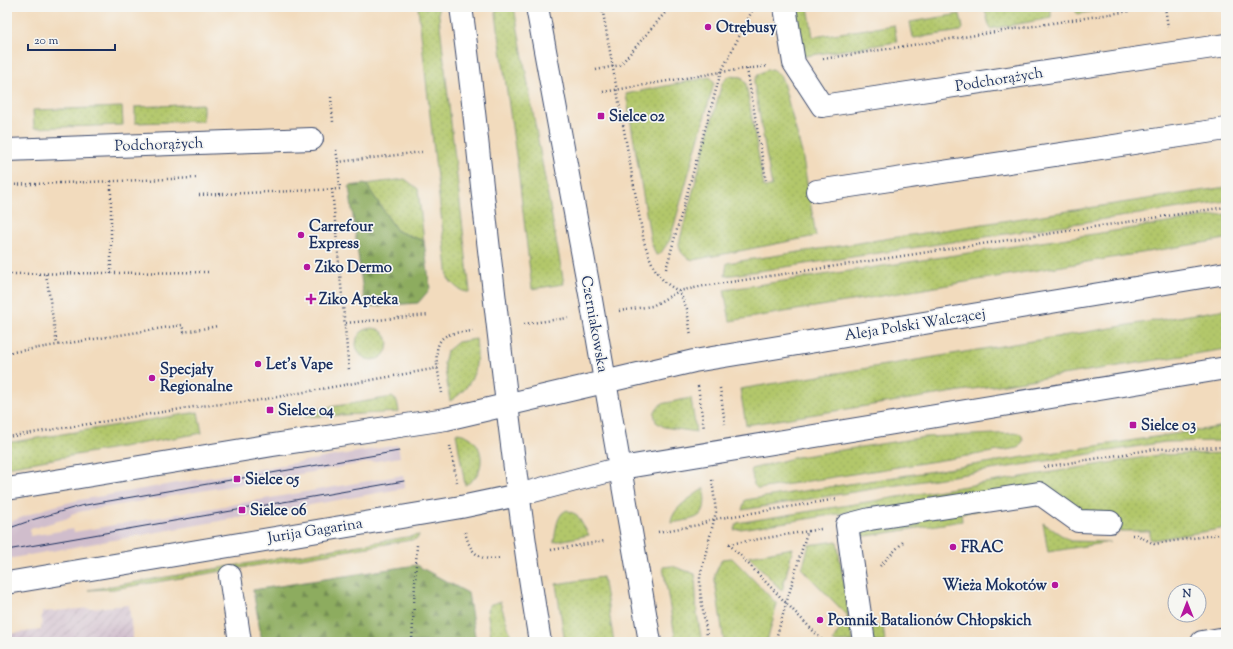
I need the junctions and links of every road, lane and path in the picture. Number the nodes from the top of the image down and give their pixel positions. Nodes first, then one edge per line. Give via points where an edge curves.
1 (461, 7) edge
2 (537, 7) edge
3 (602, 7) edge
4 (670, 7) edge
5 (754, 7) edge
6 (785, 7) edge
7 (1155, 7) edge
8 (1226, 45) edge
9 (794, 63) junction
10 (613, 67) junction
11 (747, 69) junction
12 (596, 70) dead end
13 (721, 72) junction
14 (618, 89) junction
15 (603, 92) dead end
16 (1226, 129) edge
17 (312, 139) dead end
18 (7, 150) edge
19 (422, 152) dead end
20 (197, 178) dead end
21 (766, 180) dead end
22 (111, 181) junction
23 (7, 185) edge
24 (332, 189) junction
25 (817, 191) dead end
26 (199, 194) dead end
27 (1226, 207) edge
28 (666, 269) dead end
29 (211, 272) dead end
30 (1226, 273) edge
31 (7, 274) edge
32 (46, 274) junction
33 (111, 274) junction
34 (679, 290) junction
35 (652, 306) dead end
36 (428, 315) dead end
37 (570, 318) dead end
38 (542, 322) dead end
39 (346, 324) junction
40 (218, 326) dead end
41 (690, 327) dead end
42 (478, 331) dead end
43 (57, 345) junction
44 (7, 353) edge
45 (438, 368) junction
46 (1226, 368) edge
47 (349, 370) dead end
48 (605, 381) junction
49 (720, 388) dead end
50 (699, 392) dead end
51 (443, 397) dead end
52 (508, 405) junction
53 (726, 431) dead end
54 (704, 432) dead end
55 (7, 437) edge
56 (450, 441) dead end
57 (621, 468) junction
58 (712, 481) dead end
59 (457, 486) dead end
60 (7, 489) edge
61 (518, 495) junction
62 (715, 519) junction
63 (1110, 522) dead end
64 (829, 528) dead end
65 (464, 530) dead end
66 (670, 530) dead end
67 (807, 532) junction
68 (1226, 533) edge
69 (1130, 535) dead end
70 (907, 538) dead end
71 (594, 542) dead end
72 (417, 546) dead end
73 (556, 549) dead end
74 (504, 557) dead end
75 (230, 576) dead end
76 (7, 583) edge
77 (856, 591) junction
78 (786, 604) junction
79 (1226, 638) edge
80 (240, 642) edge
81 (412, 642) edge
82 (540, 642) edge
83 (650, 642) edge
84 (708, 642) edge
85 (775, 642) edge
86 (824, 642) edge
87 (864, 642) edge
88 (1202, 642) edge

1 - 52 main road
2 - 48 main road, Czerniakowska
3 - 10 path
4 - 10 path via 620,65
5 - 13 path
6 - 9 main road
7 - 9 path
8 - 9 main road, Podchorążych via 822,106
9 - 11 path
10 - 12 path
10 - 14 path
11 - 13 path
11 - 21 path
13 - 14 path
13 - 28 path
14 - 15 path
14 - 34 path via 644,242 656,273 666,285
16 - 25 main road
17 - 18 main road, Podchorążych
19 - 24 path via 338,162 340,189
20 - 22 path
22 - 23 path
22 - 33 path
24 - 26 path
24 - 39 path
27 - 34 path
29 - 33 path
30 - 48 main road, Aleja Polski Walczącej via 747,352
31 - 32 path
32 - 33 path
32 - 43 path
34 - 35 path
34 - 41 path via 687,309
36 - 39 path
37 - 38 path
39 - 47 path
40 - 43 path via 184,332 182,325
42 - 45 path via 444,336 436,352
43 - 44 path
45 - 51 path
45 - 55 path via 254,400 200,406
46 - 57 main road
48 - 52 main road
48 - 57 main road, Czerniakowska
49 - 53 path
50 - 54 path
52 - 60 main road via 418,424
52 - 61 main road
56 - 59 path
57 - 61 main road, Jurija Gagarina
57 - 83 main road, Czerniakowska
58 - 62 path
61 - 76 main road, Jurija Gagarina via 461,507
61 - 82 main road
62 - 66 path
62 - 84 path via 700,576
63 - 77 main road via 1078,521 1039,493 846,525
64 - 67 path
65 - 74 path via 468,545 476,554 487,558
67 - 78 path
67 - 78 path via 729,544
68 - 69 path via 1154,544 1137,535
70 - 77 path
71 - 73 path
72 - 81 path
75 - 80 main road
77 - 87 main road
78 - 85 path
78 - 86 path
79 - 88 main road

